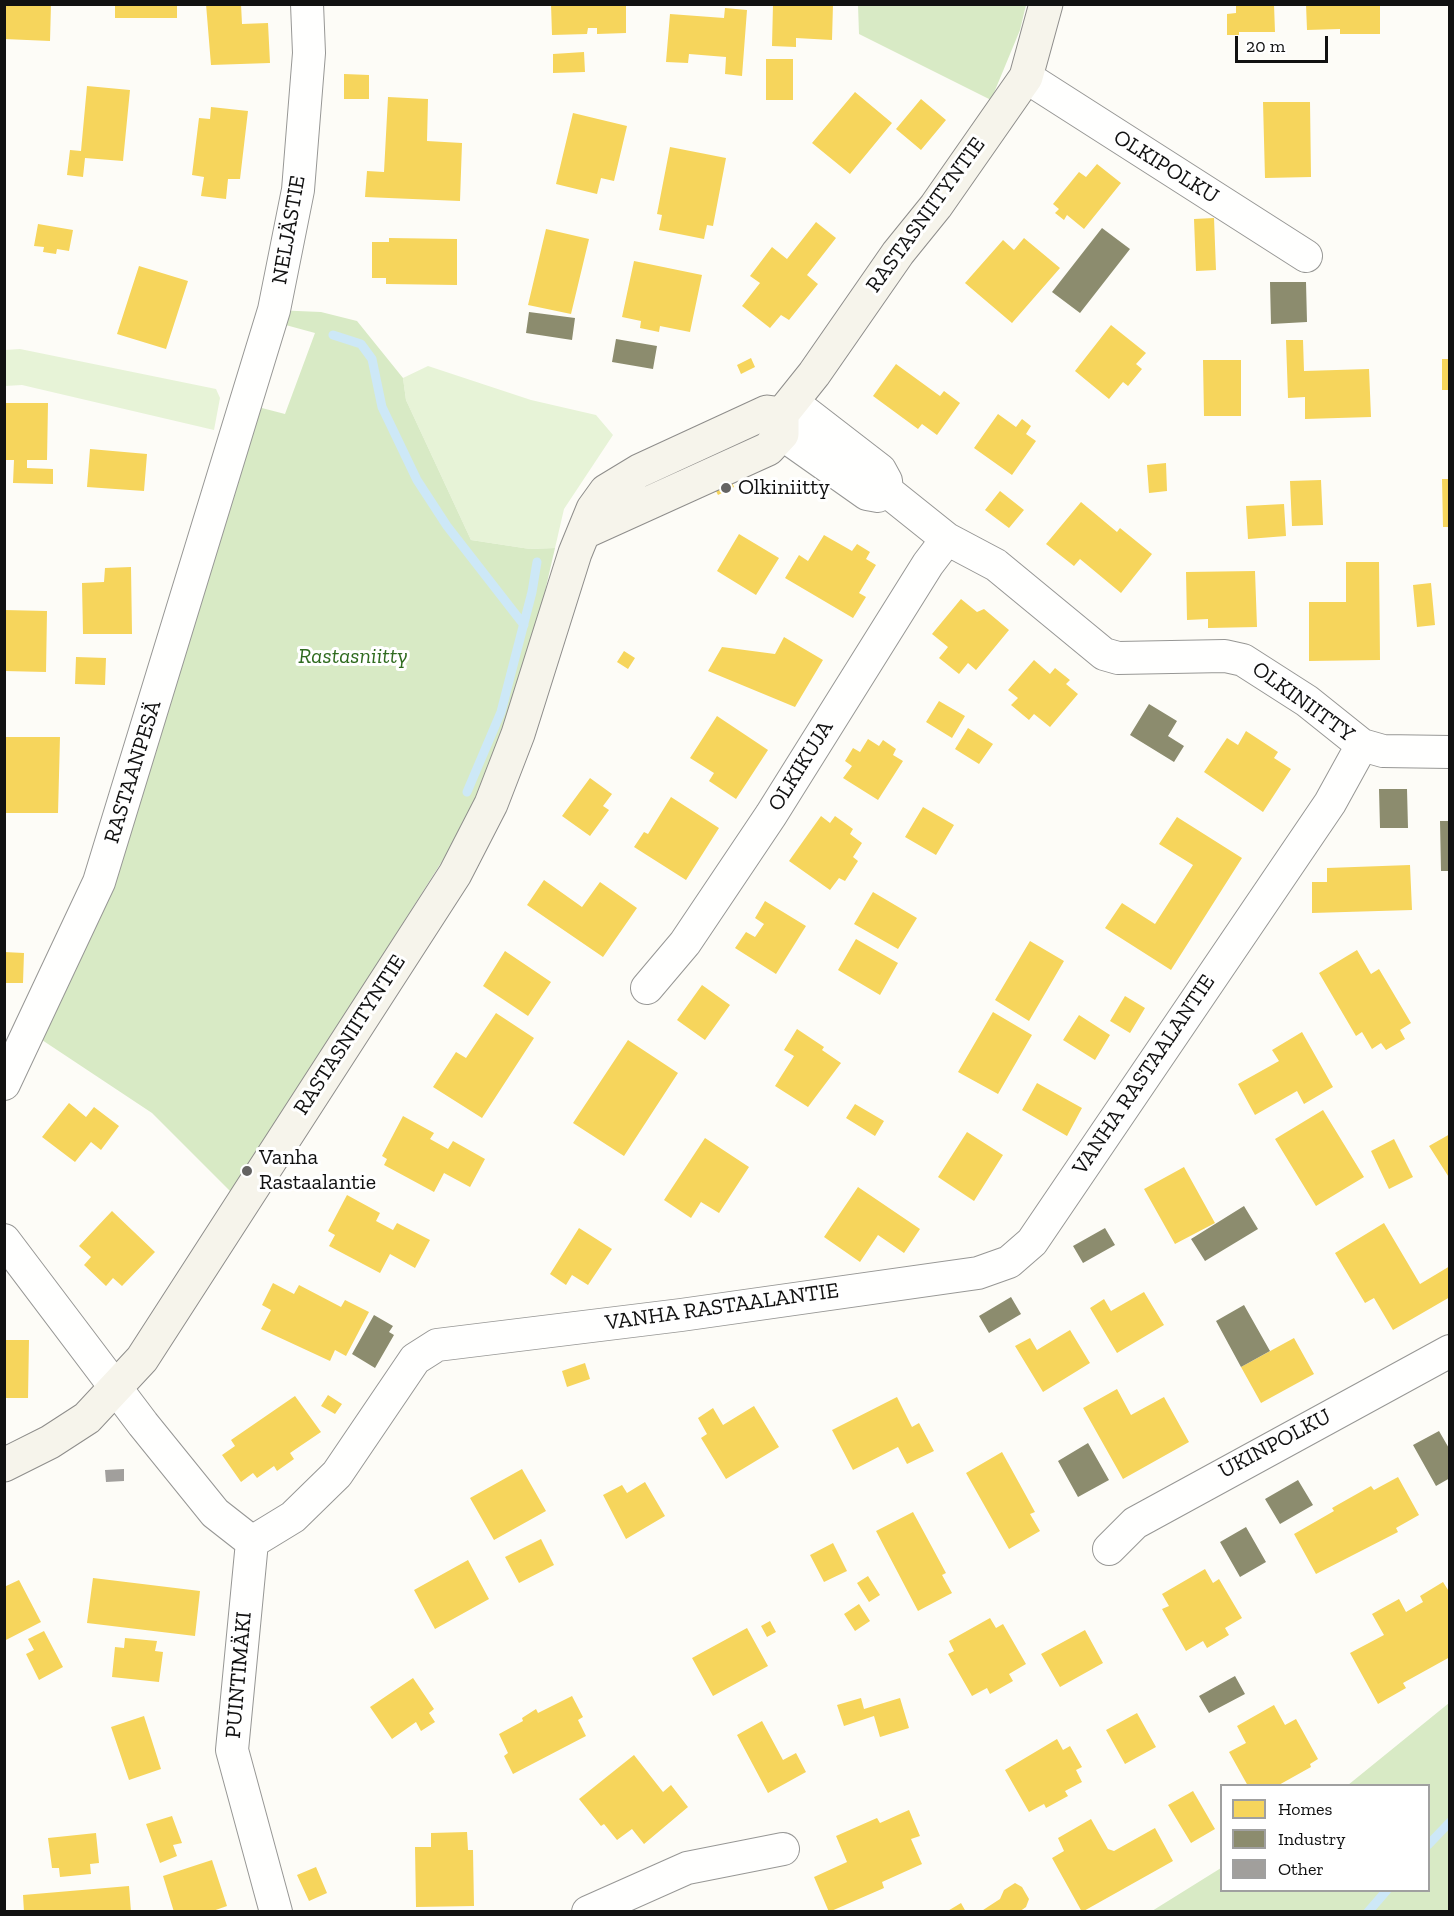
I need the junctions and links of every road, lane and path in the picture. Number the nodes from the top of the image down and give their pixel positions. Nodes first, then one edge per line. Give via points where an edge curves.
1 (307, 4) edge
2 (1046, 4) edge
3 (1026, 77) junction
4 (1306, 255) dead end
5 (785, 417) junction
6 (231, 448) joint
7 (947, 539) junction
8 (1362, 745) junction
9 (1449, 752) edge
10 (647, 988) dead end
11 (4, 1084) edge
12 (4, 1240) edge
13 (1449, 1351) edge
14 (116, 1389) junction
15 (4, 1465) edge
16 (252, 1542) junction
17 (1109, 1549) dead end
18 (783, 1849) dead end
19 (276, 1911) edge
20 (588, 1911) edge

1 - 6 street, NELJÄSTIE via 309,53 298,190 274,310
2 - 3 street, RASTASNIITYNTIE
3 - 4 street, OLKIPOLKU
3 - 5 street, RASTASNIITYNTIE via 936,206 891,262
5 - 7 street, OLKINIITTY via 880,470 887,491
5 - 14 street, RASTASNIITYNTIE via 767,412 619,482 606,491 593,509 518,734 469,848 142,1359
6 - 11 street, RASTAANPESÄ via 99,882
7 - 8 street, OLKINIITTY via 996,565 1104,654 1118,658 1225,656 1243,660 1307,701
7 - 10 street, OLKIKUJA via 927,564 771,815 685,943
8 - 9 street, OLKINIITTY via 1383,751
8 - 16 street, VANHA RASTAALANTIE via 1330,803 1032,1242 1009,1262 978,1272 437,1345 415,1359 337,1474 293,1517
12 - 14 street
13 - 17 street, UKINPOLKU via 1135,1523
14 - 15 street, RASTASNIITYNTIE via 87,1418
14 - 16 street via 215,1513
16 - 19 street, PUINTIMÄKI via 232,1749
18 - 20 street via 687,1868

